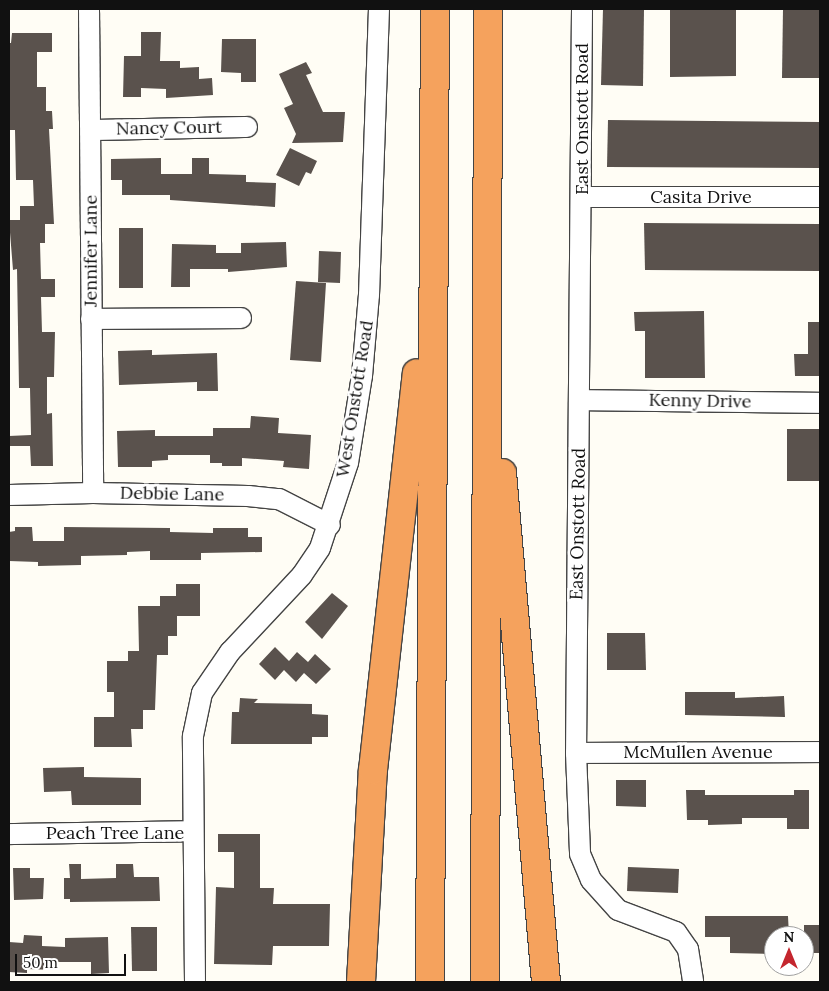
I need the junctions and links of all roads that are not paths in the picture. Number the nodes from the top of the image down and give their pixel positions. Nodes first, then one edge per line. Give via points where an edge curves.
1 (89, 9) edge
2 (379, 9) edge
3 (436, 9) edge
4 (488, 9) edge
5 (582, 9) edge
6 (488, 54) junction
7 (247, 127) dead end
8 (91, 130) junction
9 (581, 197) junction
10 (820, 197) edge
11 (433, 240) junction
12 (240, 318) dead end
13 (91, 319) junction
14 (579, 400) junction
15 (820, 403) edge
16 (93, 492) junction
17 (9, 495) edge
18 (330, 525) junction
19 (820, 752) edge
20 (576, 753) junction
21 (193, 832) junction
22 (9, 834) edge
23 (194, 982) edge
24 (361, 982) edge
25 (430, 982) edge
26 (485, 982) edge
27 (546, 982) edge
28 (692, 982) edge

1 - 8 street, Jennifer Lane
2 - 18 street, West Onstott Road via 374,216 362,376 348,463
3 - 11 highway
4 - 6 highway
5 - 9 street, East Onstott Road
6 - 26 highway
6 - 27 highway via 501,464
7 - 8 street, Nancy Court
8 - 13 street, Jennifer Lane
9 - 10 street, Casita Drive
9 - 14 street, East Onstott Road
11 - 24 highway via 373,770
11 - 25 highway
12 - 13 street
13 - 16 street, Jennifer Lane
14 - 15 street, Kenny Drive
14 - 20 street, East Onstott Road
16 - 17 street, Debbie Lane
16 - 18 street, Debbie Lane via 279,499
18 - 21 street, West Onstott Road via 320,548 302,575 230,652 202,693 193,736
19 - 20 street, McMullen Avenue
20 - 28 street, East Onstott Road via 580,854 591,880 618,910 676,932 688,949
21 - 22 street, Peach Tree Lane
21 - 23 street, Peach Tree Lane

